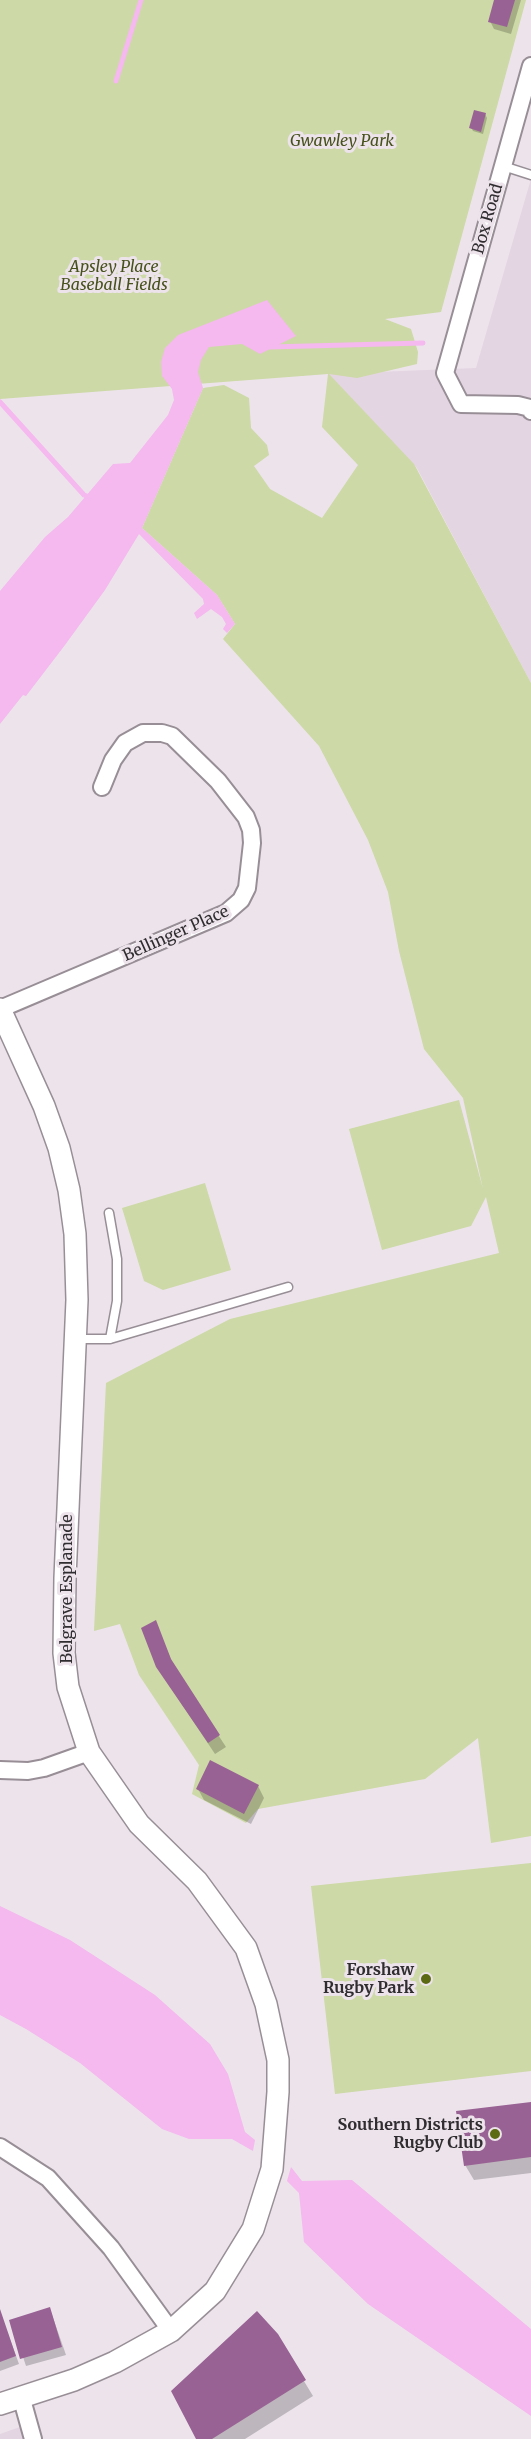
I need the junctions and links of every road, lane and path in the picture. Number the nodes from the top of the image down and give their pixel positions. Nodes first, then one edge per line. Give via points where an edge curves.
1 (531, 66) edge
2 (503, 166) junction
3 (531, 175) edge
4 (531, 411) edge
5 (102, 787) dead end
6 (0, 1009) edge
7 (109, 1213) dead end
8 (288, 1287) dead end
9 (75, 1339) junction
10 (110, 1339) junction
11 (89, 1752) junction
12 (0, 1770) edge
13 (0, 2147) edge
14 (171, 2331) junction
15 (21, 2396) junction
16 (0, 2404) edge
17 (33, 2439) edge

1 - 2 street, Box Road
2 - 3 lane
2 - 4 street, Box Road via 445,373 461,404 519,405
5 - 6 street, Bellinger Place via 125,743 143,733 172,736 218,781 246,818 252,843 247,888 241,900 226,913
6 - 9 street, Belgrave Esplanade via 44,1106 69,1191 75,1234
7 - 10 lane via 117,1259 117,1301
8 - 10 lane
9 - 10 lane
9 - 11 street, Belgrave Esplanade via 64,1653 68,1687
11 - 12 street via 44,1768
11 - 14 street, Belgrave Esplanade via 139,1824 197,1881 246,1948 266,2004 278,2060 272,2169 253,2229 215,2291
13 - 14 street via 48,2178 111,2248
14 - 15 street, Belgrave Esplanade via 94,2371
15 - 16 street, Belgrave Esplanade
15 - 17 street

